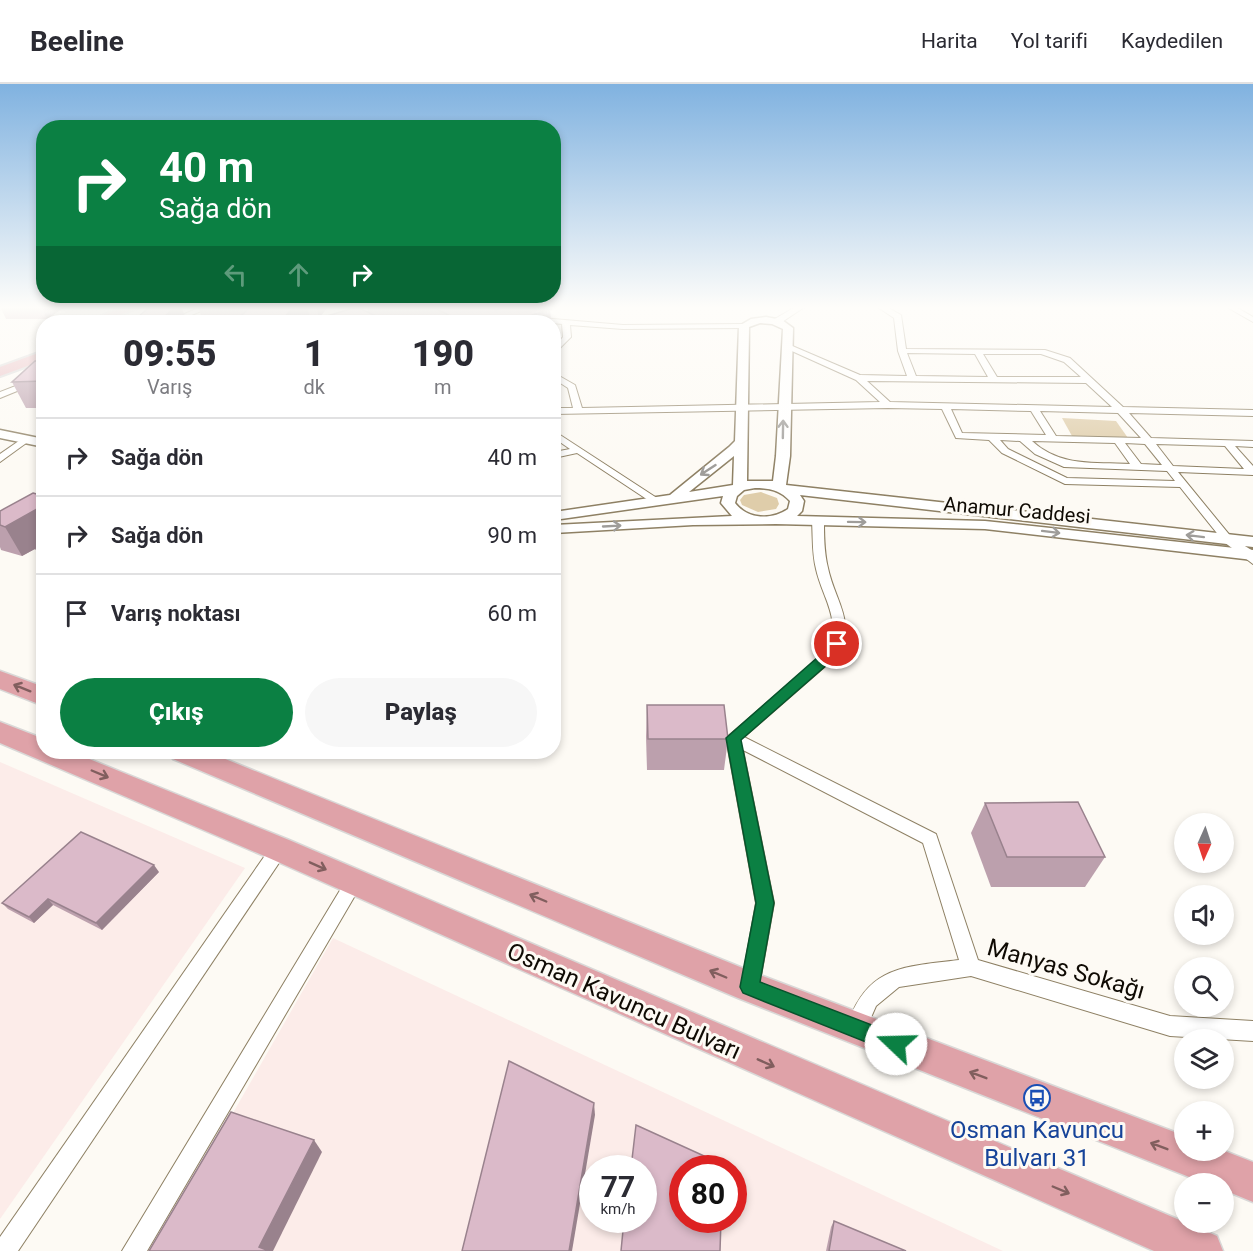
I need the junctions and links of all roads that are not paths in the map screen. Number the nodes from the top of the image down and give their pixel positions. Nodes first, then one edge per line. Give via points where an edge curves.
1 (30, 360) edge
2 (743, 360) edge
3 (786, 360) edge
4 (818, 360) edge
5 (906, 360) edge
6 (983, 360) edge
7 (1067, 360) edge
8 (0, 372) edge
9 (859, 378) junction
10 (912, 378) junction
11 (994, 379) junction
12 (36, 380) edge
13 (561, 380) edge
14 (1090, 380) junction
15 (0, 395) edge
16 (784, 405) junction
17 (888, 405) junction
18 (742, 406) junction
19 (945, 406) junction
20 (1034, 408) junction
21 (1121, 409) junction
22 (578, 410) junction
23 (561, 411) edge
24 (1253, 413) edge
25 (0, 424) edge
26 (36, 430) edge
27 (0, 434) edge
28 (992, 437) junction
29 (561, 438) edge
30 (1023, 438) junction
31 (26, 439) junction
32 (1053, 439) junction
33 (1118, 440) junction
34 (36, 441) edge
35 (1149, 441) junction
36 (741, 442) junction
37 (1227, 443) junction
38 (1248, 444) edge
39 (1253, 449) edge
40 (579, 450) junction
41 (561, 454) edge
42 (0, 459) edge
43 (1137, 466) junction
44 (1170, 467) junction
45 (1252, 471) edge
46 (1183, 484) junction
47 (737, 488) junction
48 (781, 488) junction
49 (675, 498) junction
50 (658, 502) junction
51 (561, 515) edge
52 (759, 520) junction
53 (777, 520) junction
54 (818, 521) junction
55 (561, 529) edge
56 (1228, 540) junction
57 (1252, 553) edge
58 (0, 679) edge
59 (36, 694) edge
60 (0, 732) edge
61 (733, 738) junction
62 (36, 747) edge
63 (64, 759) edge
64 (199, 759) edge
65 (279, 849) junction
66 (354, 882) junction
67 (971, 967) junction
68 (750, 987) junction
69 (856, 1029) junction
70 (1253, 1031) edge
71 (1253, 1182) edge
72 (4, 1251) edge
73 (135, 1251) edge
74 (1202, 1251) edge

1 - 8 main road
2 - 18 street
3 - 16 street
4 - 9 street
5 - 10 street
6 - 11 street
7 - 14 street
9 - 10 street
9 - 17 street
10 - 11 street
11 - 14 street
12 - 15 street
13 - 22 street via 572,387
14 - 21 street
16 - 17 street
16 - 18 street
48 -> 16 street
17 - 19 street
18 - 22 street
18 - 36 street
19 - 20 street
19 - 28 street via 959,436
20 - 21 street
20 - 32 street
21 - 24 street
21 - 35 street
22 - 23 street
25 - 26 street
27 - 31 street
28 - 30 street
28 - 46 street via 1005,451 1065,481
29 - 40 street
30 - 32 street
30 - 43 street via 1038,452 1064,464
31 - 34 street
31 - 42 street
32 - 33 street
33 - 35 street
33 - 43 street
35 - 37 street
35 - 44 street
36 - 47 street
36 -> 49 street
37 - 38 street
37 - 45 street
38 - 39 street
40 - 41 street
40 - 50 street
43 - 44 street
44 - 45 street
44 - 46 street
46 - 56 street
47 - 48 street, Anamur Caddesi via 763,484
47 - 49 street
47 - 52 street via 728,498 730,508
48 - 53 street via 794,497 797,506 791,514
56 -> 48 street, Anamur Caddesi
49 - 50 street
50 - 51 street
52 - 53 street, Anamur Caddesi
55 -> 52 street
53 - 54 street, Anamur Caddesi
54 -> 57 street, Anamur Caddesi via 985,525
54 - 61 street via 822,571 840,618 837,644
56 - 57 street, Anamur Caddesi
59 -> 58 highway
60 - 62 highway, Osman Kavuncu Bulvarı
61 - 67 street via 930,838
61 - 68 street via 765,903
63 -> 65 highway, Osman Kavuncu Bulvarı
68 -> 64 highway
65 -> 66 highway, Osman Kavuncu Bulvarı
65 - 72 street
66 - 73 street
66 -> 74 highway, Osman Kavuncu Bulvarı
67 - 69 street, Manyas Sokağı via 893,980 869,999
67 - 70 street, Manyas Sokağı via 1170,1026
68 - 69 highway
71 -> 69 highway

